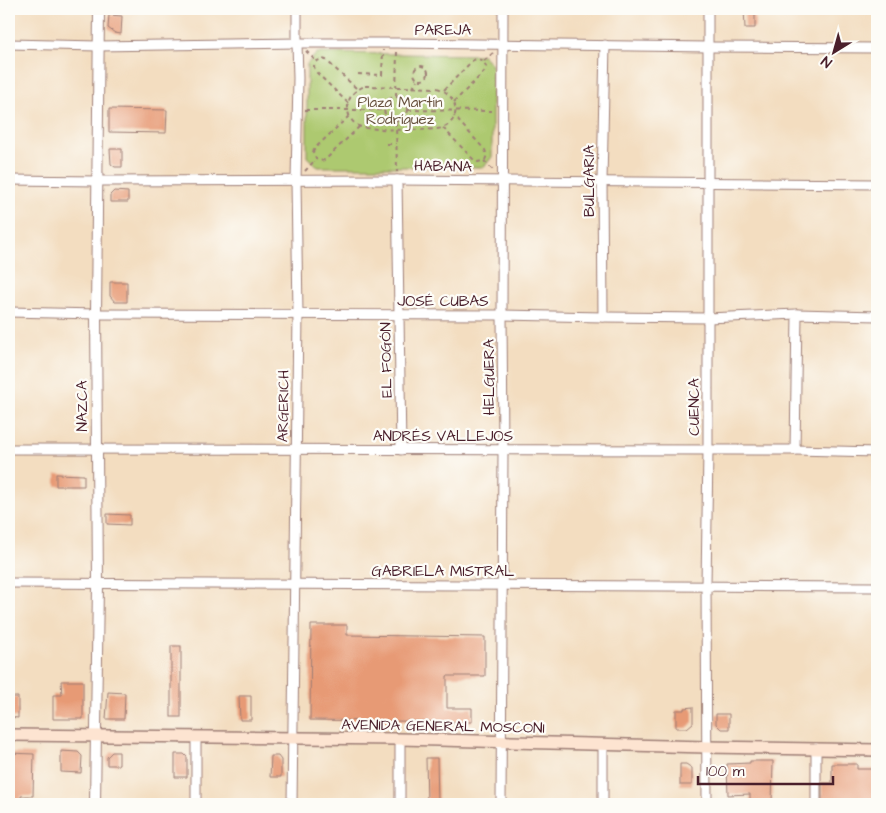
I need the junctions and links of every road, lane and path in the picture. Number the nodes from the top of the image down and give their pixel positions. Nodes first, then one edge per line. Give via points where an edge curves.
1 (99, 9) edge
2 (297, 9) edge
3 (503, 9) edge
4 (708, 9) edge
5 (297, 43) junction
6 (383, 43) junction
7 (397, 43) junction
8 (9, 44) edge
9 (503, 44) junction
10 (605, 45) junction
11 (98, 46) junction
12 (708, 47) junction
13 (877, 48) edge
14 (358, 74) dead end
15 (418, 80) junction
16 (396, 87) junction
17 (413, 88) junction
18 (357, 90) junction
19 (444, 90) junction
20 (396, 97) junction
21 (348, 102) junction
22 (454, 102) junction
23 (298, 110) junction
24 (348, 110) junction
25 (384, 110) junction
26 (408, 110) junction
27 (455, 111) junction
28 (503, 111) junction
29 (349, 115) junction
30 (454, 116) junction
31 (396, 121) junction
32 (360, 126) junction
33 (443, 128) junction
34 (396, 129) junction
35 (387, 144) dead end
36 (396, 144) junction
37 (316, 159) junction
38 (9, 180) edge
39 (397, 180) junction
40 (98, 181) junction
41 (296, 181) junction
42 (503, 181) junction
43 (602, 182) junction
44 (708, 182) junction
45 (877, 184) edge
46 (9, 312) edge
47 (96, 314) junction
48 (298, 314) junction
49 (398, 314) junction
50 (797, 314) junction
51 (502, 315) junction
52 (877, 316) edge
53 (603, 317) junction
54 (708, 318) junction
55 (9, 449) edge
56 (296, 449) junction
57 (97, 450) junction
58 (401, 450) junction
59 (503, 450) junction
60 (794, 450) junction
61 (708, 451) junction
62 (877, 452) edge
63 (9, 583) edge
64 (98, 584) junction
65 (294, 584) junction
66 (502, 585) junction
67 (706, 585) junction
68 (877, 587) edge
69 (9, 735) edge
70 (96, 736) junction
71 (196, 737) junction
72 (292, 738) junction
73 (400, 740) junction
74 (501, 742) junction
75 (603, 745) junction
76 (706, 747) junction
77 (816, 748) junction
78 (877, 750) edge
79 (95, 804) edge
80 (196, 804) edge
81 (292, 804) edge
82 (400, 804) edge
83 (501, 804) edge
84 (603, 804) edge
85 (706, 804) edge
86 (816, 804) edge

1 - 11 street, NAZCA
2 - 5 street, ARGERICH
3 - 9 street, HELGUERA
4 - 12 street, CUENCA
5 - 6 street, PAREJA
5 - 11 street, PAREJA
5 - 23 street, ARGERICH
6 - 7 street, PAREJA
6 - 14 path via 382,74
7 - 9 street, PAREJA
7 - 16 path
8 - 11 street, PAREJA
9 - 10 street, PAREJA
9 - 28 street, HELGUERA
10 - 12 street, PAREJA
10 - 43 street, BULGARIA
11 - 40 street, NAZCA
12 - 13 street, PAREJA
12 - 44 street, CUENCA
15 - 15 path via 425,80 428,76 426,67 415,69
15 - 17 path
16 - 17 path
16 - 18 path via 365,86
16 - 20 path
17 - 19 path
18 - 21 path
18 - 21 path via 326,60 322,58 315,62 315,71
19 - 22 path
19 - 22 path via 473,60 484,62 484,72
20 - 25 path via 386,102
20 - 26 path via 406,102
21 - 24 path
22 - 27 path
23 - 24 path
23 - 41 street, ARGERICH
24 - 25 path
24 - 29 path
25 - 31 path via 390,120
26 - 27 path
26 - 31 path via 402,120
27 - 28 path
27 - 30 path
28 - 42 street, HELGUERA
29 - 32 path
29 - 37 path via 315,148
30 - 33 path
30 - 33 path via 486,150 485,160 474,160
31 - 34 path
32 - 34 path
32 - 37 path via 325,160
33 - 34 path
34 - 36 path
35 - 36 path
36 - 39 path
37 - 41 path
38 - 40 street, HABANA
39 - 41 street, HABANA
39 - 42 street, HABANA
39 - 49 street, EL FOGÓN
40 - 41 street, HABANA
40 - 47 street, NAZCA
41 - 48 street, ARGERICH
42 - 43 street, HABANA
42 - 51 street, HELGUERA
43 - 44 street, HABANA
43 - 53 street, BULGARIA
44 - 45 street, HABANA
44 - 54 street, CUENCA
46 - 47 street, JOSÉ CUBAS
47 - 48 street, JOSÉ CUBAS
47 - 57 street, NAZCA
48 - 49 street, JOSÉ CUBAS
48 - 56 street, ARGERICH
49 - 51 street, JOSÉ CUBAS
49 - 58 street, EL FOGÓN
50 - 52 street, JOSÉ CUBAS
50 - 54 street, JOSÉ CUBAS
50 - 60 street
51 - 53 street, JOSÉ CUBAS
51 - 59 street, HELGUERA
53 - 54 street, JOSÉ CUBAS
54 - 61 street, CUENCA
55 - 57 street, ANDRÉS VALLEJOS
56 - 57 street, ANDRÉS VALLEJOS
56 - 58 street, ANDRÉS VALLEJOS
56 - 65 street, ARGERICH
57 - 64 street, NAZCA
58 - 59 street, ANDRÉS VALLEJOS
59 - 61 street, ANDRÉS VALLEJOS
59 - 66 street, HELGUERA
60 - 61 street, ANDRÉS VALLEJOS
60 - 62 street, ANDRÉS VALLEJOS
61 - 67 street, CUENCA
63 - 64 street, GABRIELA MISTRAL
64 - 65 street, GABRIELA MISTRAL
64 - 70 street, NAZCA
65 - 66 street, GABRIELA MISTRAL
65 - 72 street, ARGERICH
66 - 67 street, GABRIELA MISTRAL
66 - 74 street, HELGUERA
67 - 68 street, GABRIELA MISTRAL
67 - 76 street, CUENCA
69 - 70 main road, AVENIDA GENERAL MOSCONI
70 - 71 main road, AVENIDA GENERAL MOSCONI
70 - 79 street, NAZCA
71 - 72 main road, AVENIDA GENERAL MOSCONI
71 - 80 street
72 - 73 main road, AVENIDA GENERAL MOSCONI
72 - 81 street, ARGERICH
73 - 74 main road, AVENIDA GENERAL MOSCONI
73 - 82 street
74 - 75 main road, AVENIDA GENERAL MOSCONI
74 - 83 street, HELGUERA
75 - 76 main road, AVENIDA GENERAL MOSCONI
75 - 84 street
76 - 77 main road, AVENIDA GENERAL MOSCONI
76 - 85 street, CUENCA
77 - 78 main road, AVENIDA GENERAL MOSCONI
77 - 86 street

